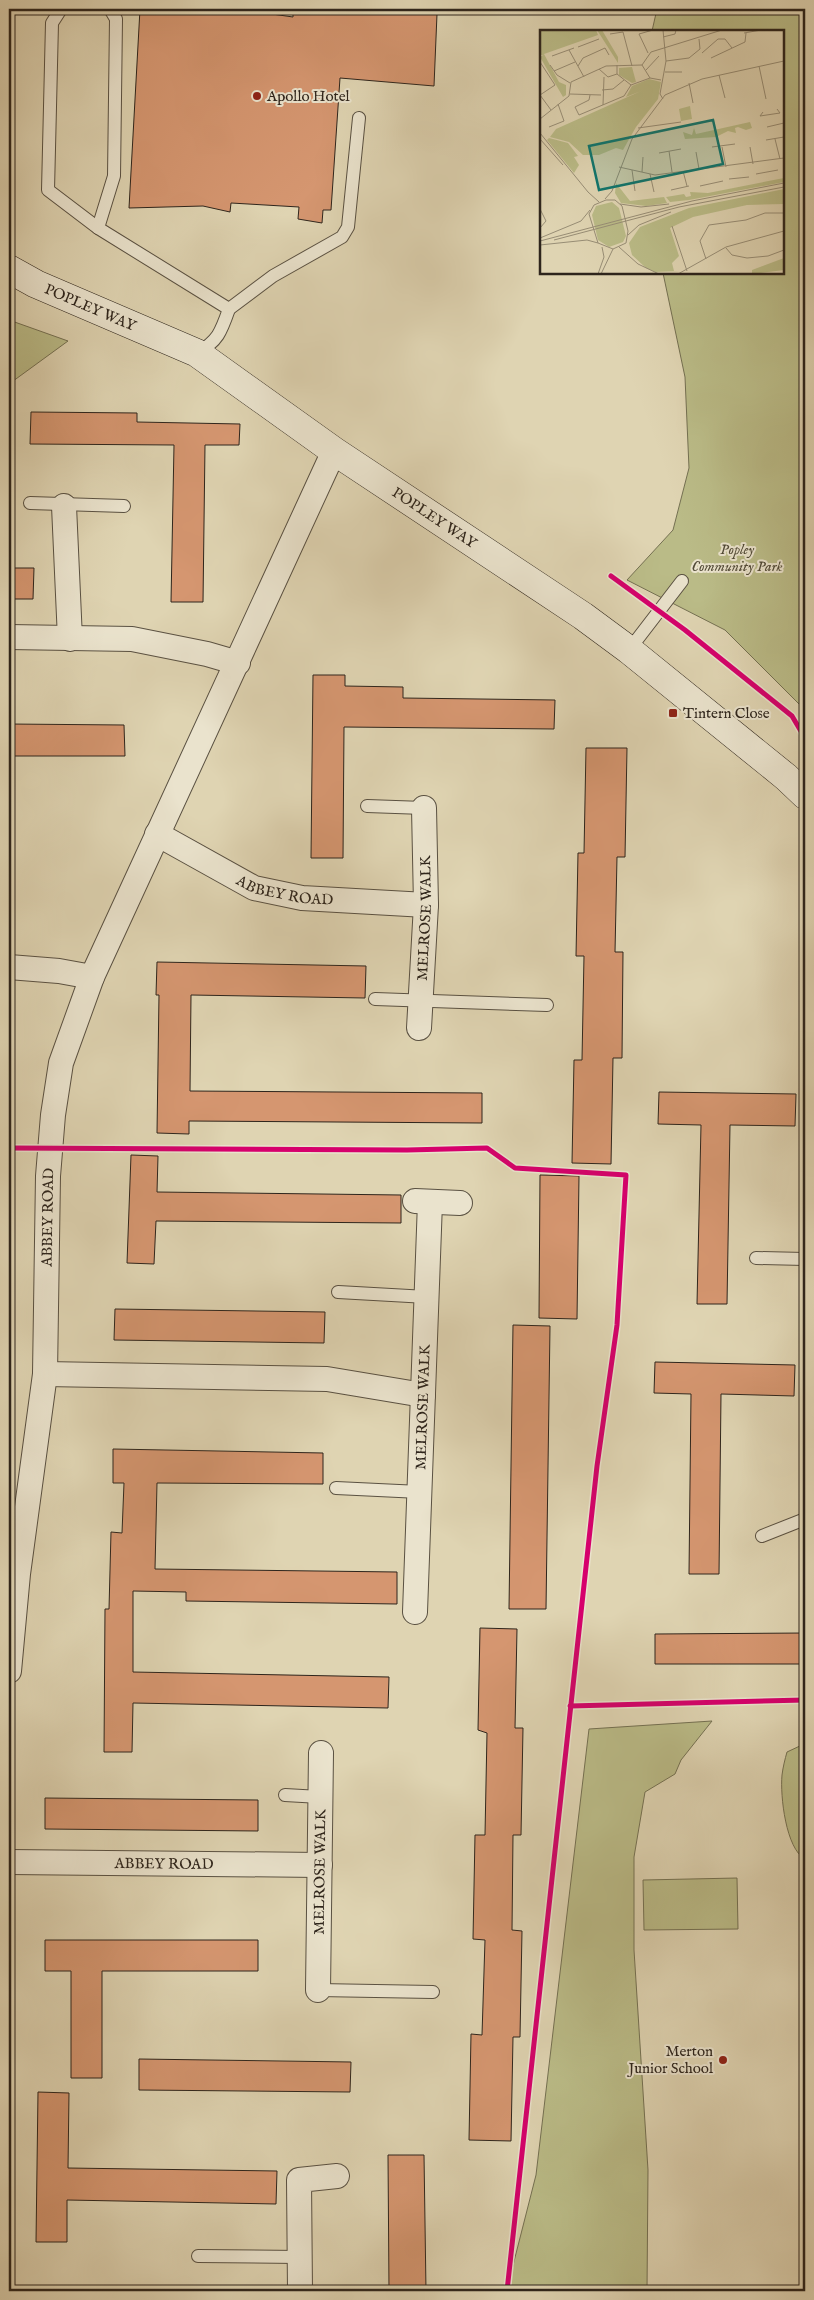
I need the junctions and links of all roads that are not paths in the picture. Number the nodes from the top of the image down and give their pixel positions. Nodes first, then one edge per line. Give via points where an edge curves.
1 (61, 9) edge
2 (110, 9) edge
3 (359, 118) dead end
4 (98, 228) junction
5 (9, 269) edge
6 (9, 277) edge
7 (36, 284) junction
8 (229, 309) junction
9 (196, 354) junction
10 (334, 451) junction
11 (30, 503) dead end
12 (64, 506) junction
13 (124, 506) dead end
14 (682, 581) dead end
15 (9, 637) edge
16 (70, 639) junction
17 (630, 650) junction
18 (238, 663) junction
19 (805, 795) edge
20 (368, 806) dead end
21 (424, 808) joint
22 (157, 834) junction
23 (426, 905) junction
24 (9, 967) edge
25 (92, 977) junction
26 (375, 999) dead end
27 (419, 1001) junction
28 (548, 1005) dead end
29 (419, 1028) dead end
30 (460, 1203) dead end
31 (756, 1258) dead end
32 (805, 1260) edge
33 (338, 1292) dead end
34 (426, 1297) junction
35 (45, 1374) junction
36 (423, 1395) junction
37 (336, 1488) dead end
38 (420, 1492) junction
39 (805, 1519) edge
40 (762, 1536) dead end
41 (14, 1573) edge
42 (415, 1612) dead end
43 (9, 1671) edge
44 (321, 1753) dead end
45 (285, 1796) dead end
46 (320, 1797) junction
47 (9, 1862) edge
48 (320, 1865) junction
49 (318, 1990) joint
50 (433, 1992) dead end
51 (337, 2176) dead end
52 (198, 2256) dead end
53 (299, 2257) junction
54 (300, 2291) edge

1 - 4 lane via 52,23 48,190
2 - 4 lane via 116,19 114,176
3 - 8 lane via 348,227 342,237 273,276
4 - 8 lane
5 - 7 street, POPLEY WAY
6 - 7 street, POPLEY WAY
7 - 9 street, POPLEY WAY
8 - 9 lane via 220,334 212,344
9 - 10 street, POPLEY WAY
10 - 17 street, POPLEY WAY
10 - 18 street, ABBEY ROAD
11 - 12 lane
12 - 13 lane
12 - 16 street
14 - 17 lane
15 - 16 street
16 - 18 street via 132,639
17 - 19 street, POPLEY WAY
18 - 22 street, ABBEY ROAD
20 - 21 lane
21 - 23 street, MELROSE WALK
22 - 23 street, ABBEY ROAD via 254,888 302,898
22 - 25 street, ABBEY ROAD
23 - 27 street, MELROSE WALK
24 - 25 street
25 - 35 street, ABBEY ROAD via 61,1064 53,1115 48,1176
26 - 27 lane
27 - 28 lane
27 - 29 street, MELROSE WALK
30 - 34 street, MELROSE WALK via 423,1202
31 - 32 lane
33 - 34 lane
34 - 36 street, MELROSE WALK
35 - 36 street via 327,1379
35 - 41 street, ABBEY ROAD
36 - 38 street, MELROSE WALK
37 - 38 lane
38 - 42 street, MELROSE WALK
39 - 40 lane
41 - 43 street, ABBEY ROAD
44 - 46 street, MELROSE WALK
45 - 46 lane
46 - 48 street, MELROSE WALK
47 - 48 street, ABBEY ROAD
48 - 49 street, MELROSE WALK
49 - 50 lane
51 - 53 street via 299,2180
52 - 53 lane
53 - 54 street

